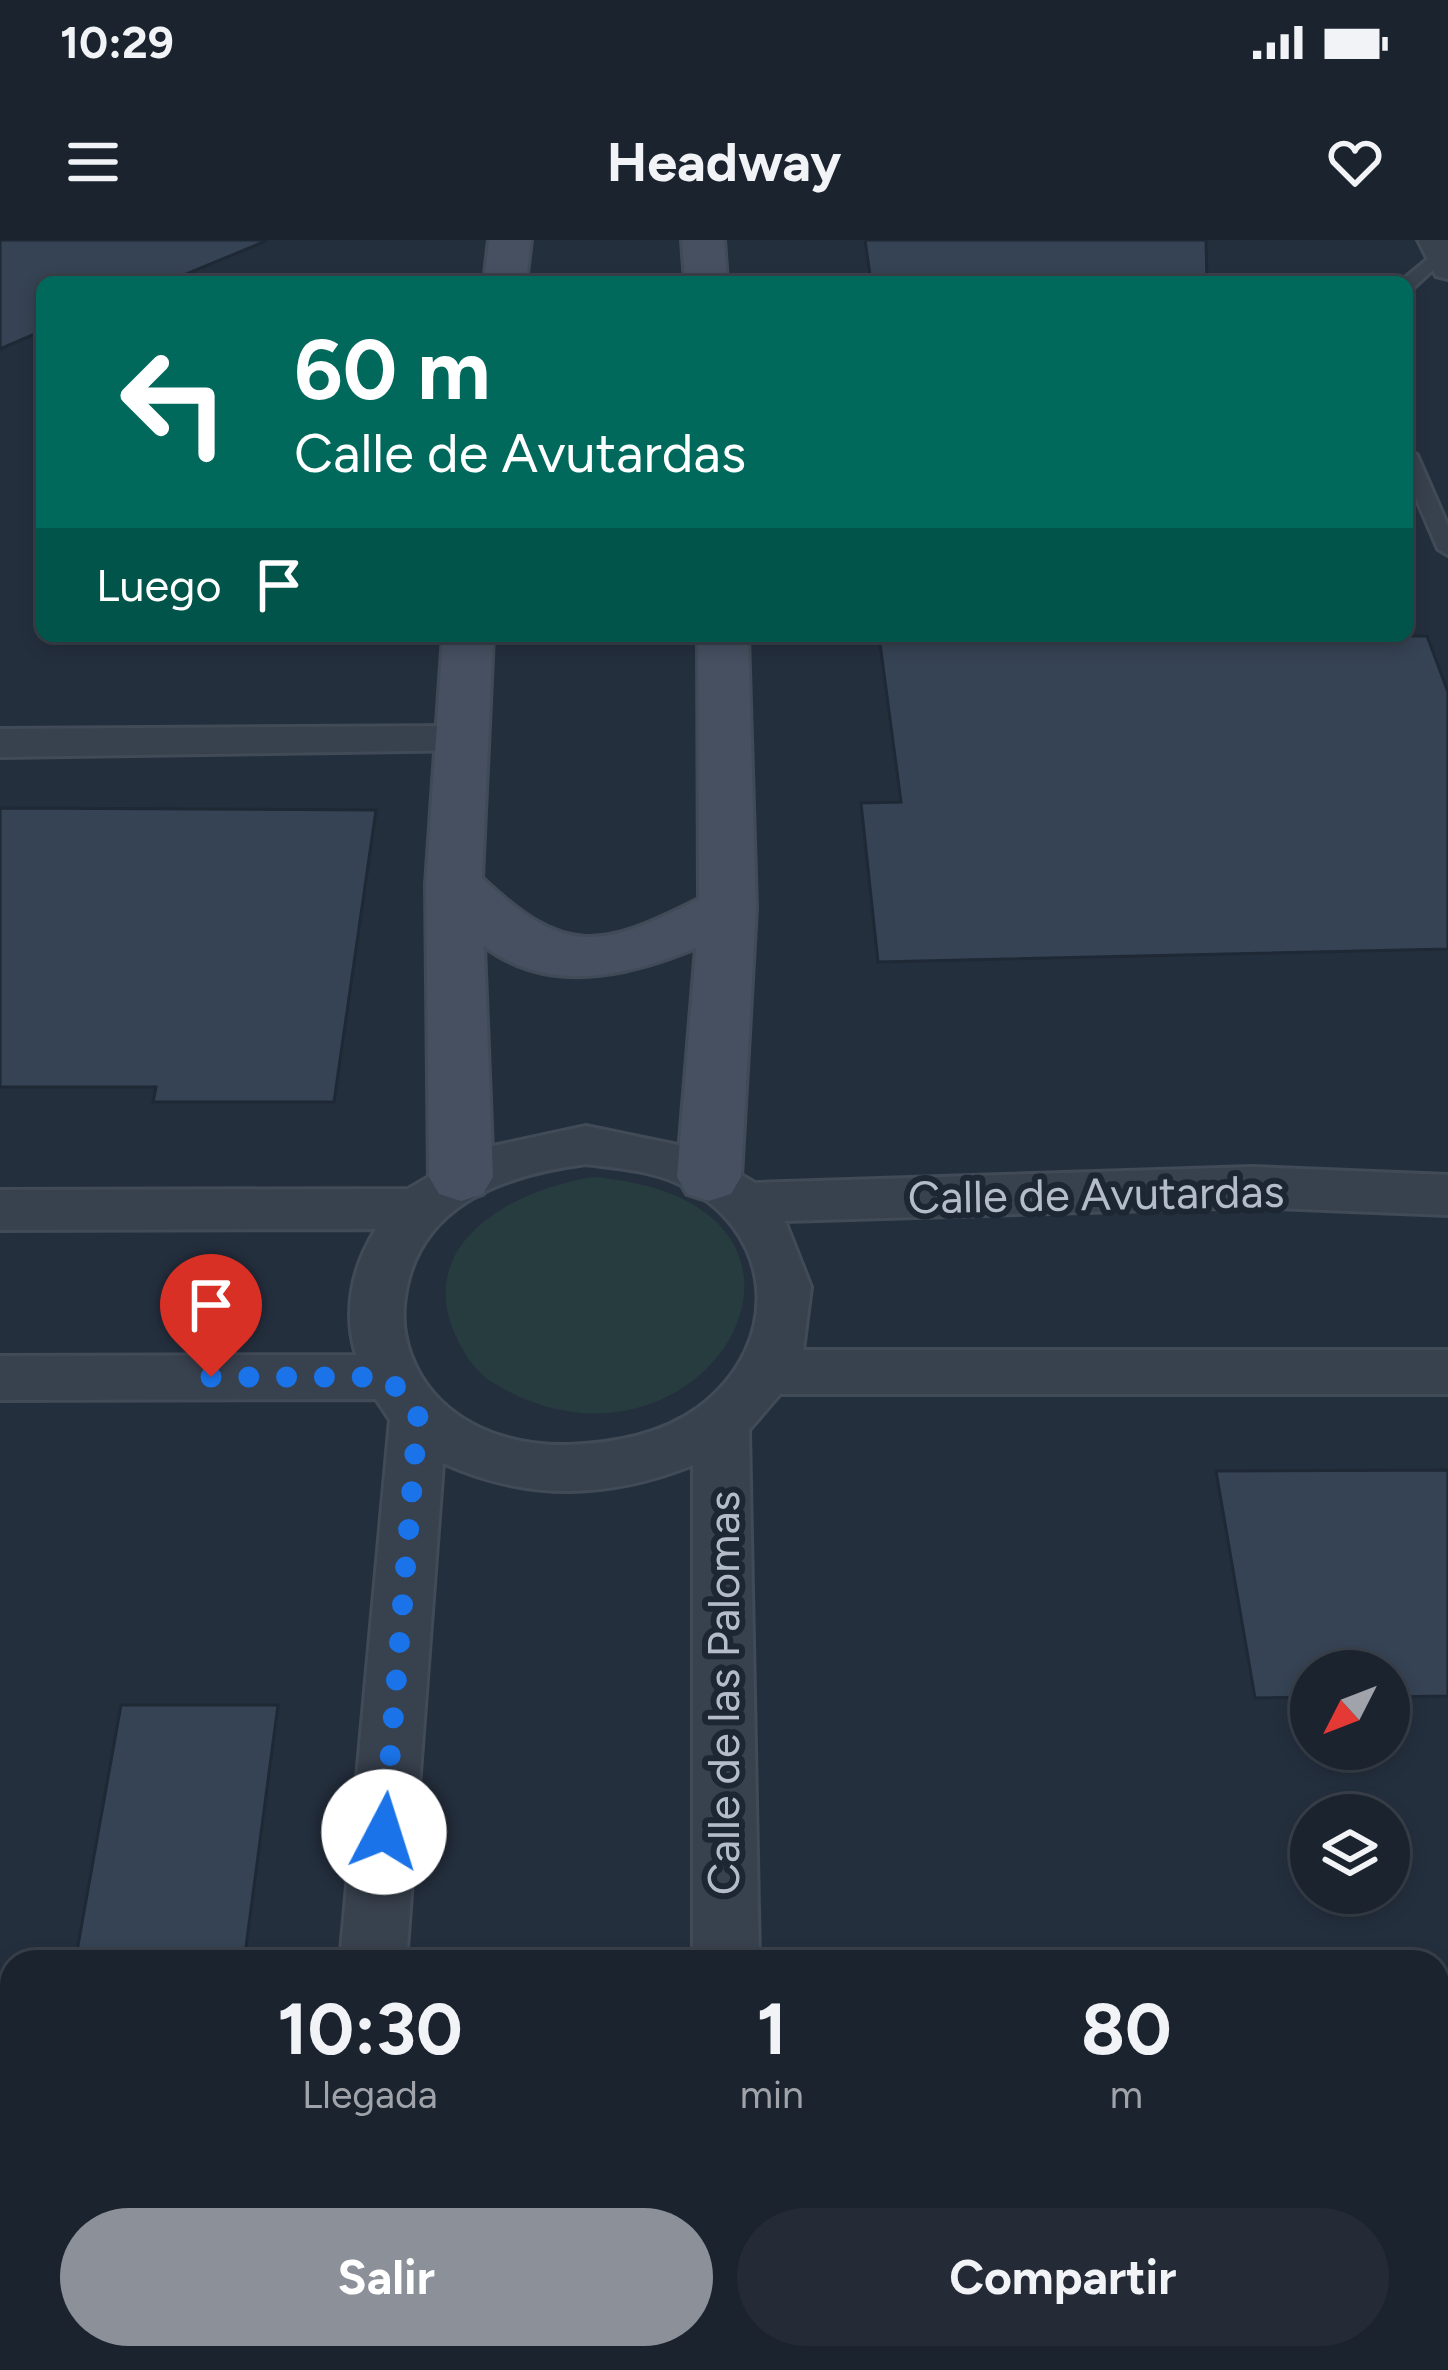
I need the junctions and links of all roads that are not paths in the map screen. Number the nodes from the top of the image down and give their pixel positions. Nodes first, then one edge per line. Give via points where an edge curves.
1 (510, 240) edge
2 (703, 240) edge
3 (1441, 254) edge
4 (506, 276) edge
5 (706, 276) edge
6 (1413, 279) edge
7 (1413, 469) edge
8 (1448, 549) edge
9 (468, 642) edge
10 (724, 642) edge
11 (461, 740) junction
12 (0, 743) edge
13 (454, 884) junction
14 (728, 908) junction
15 (1448, 1159) edge
16 (1252, 1187) junction
17 (726, 1190) junction
18 (440, 1193) junction
19 (1448, 1195) edge
20 (0, 1210) edge
21 (768, 1372) junction
22 (1448, 1372) edge
23 (0, 1378) edge
24 (403, 1396) junction
25 (722, 1423) junction
26 (374, 1950) edge
27 (726, 1950) edge

1 - 4 street
2 - 5 street
3 - 6 lane
7 - 8 lane
9 - 11 street
10 - 14 street
11 - 12 street
11 - 13 street
13 - 14 street via 518,942 581,958 655,946
13 - 18 street
14 - 17 street
15 - 16 street via 1317,1156
16 - 17 street, Calle de Avutardas
16 - 19 street, Calle de Avutardas
17 - 18 street via 651,1153 586,1145 520,1153
17 - 21 street via 771,1240 785,1283 784,1327
18 - 20 street
18 - 24 street via 391,1246 374,1289 374,1333
21 - 22 street
21 - 25 street
23 - 24 street
24 - 25 street via 470,1449 531,1468 600,1469 665,1454
24 - 26 street
25 - 27 street, Calle de las Palomas

